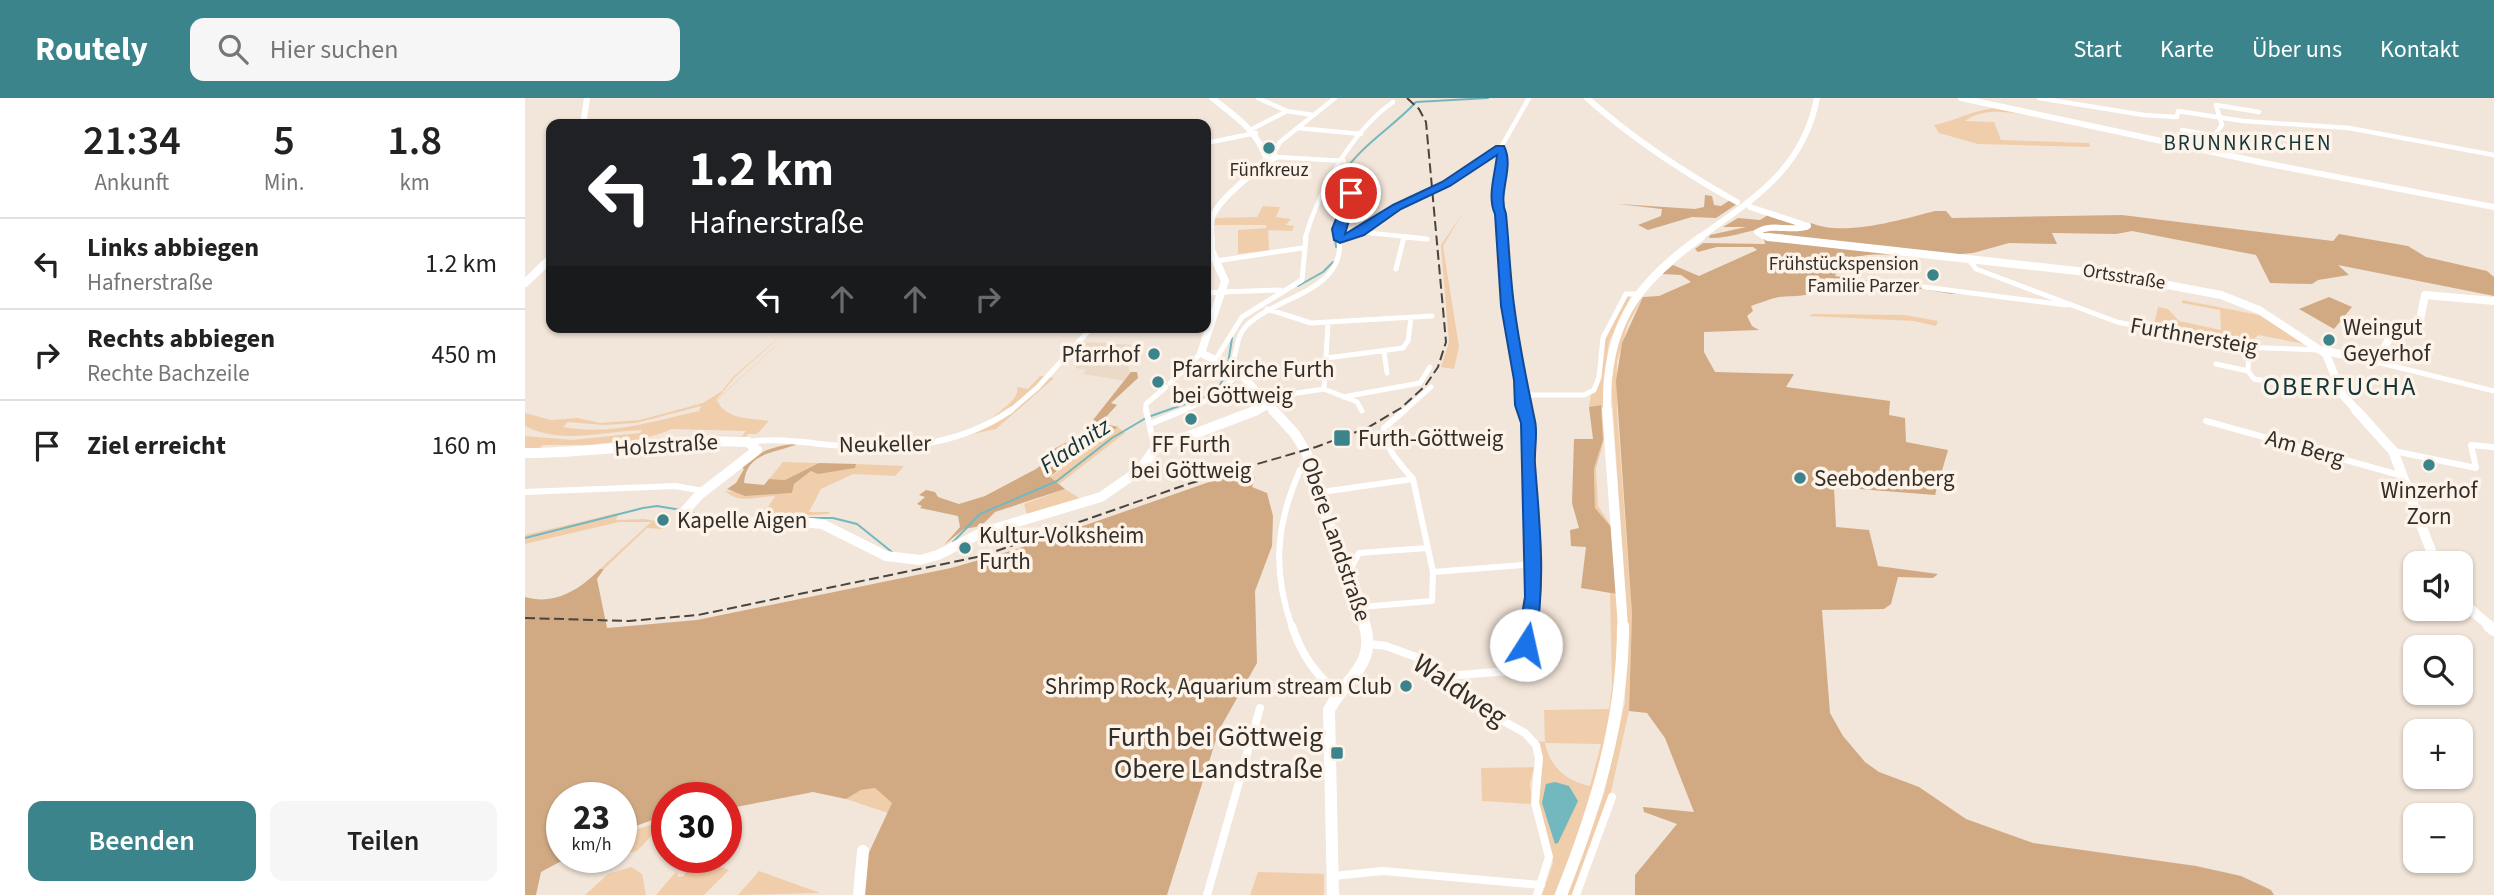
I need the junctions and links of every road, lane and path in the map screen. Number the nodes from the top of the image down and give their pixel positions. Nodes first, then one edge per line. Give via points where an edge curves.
1 (587, 98) edge
2 (1212, 98) edge
3 (1258, 98) edge
4 (1335, 98) edge
5 (1529, 98) edge
6 (1587, 98) edge
7 (1817, 98) edge
8 (1961, 98) edge
9 (2039, 98) edge
10 (1393, 102) dead end
11 (1287, 111) junction
12 (2259, 112) dead end
13 (1313, 115) junction
14 (2221, 118) junction
15 (584, 119) edge
16 (1297, 128) junction
17 (2182, 130) dead end
18 (1254, 131) junction
19 (1362, 134) junction
20 (2215, 136) junction
21 (1211, 142) edge
22 (1500, 149) junction
23 (2215, 153) junction
24 (2494, 155) edge
25 (1271, 157) junction
26 (1344, 161) junction
27 (1350, 175) dead end
28 (1737, 202) dead end
29 (1750, 207) dead end
30 (2494, 207) edge
31 (1360, 232) junction
32 (1404, 237) junction
33 (1427, 239) dead end
34 (1340, 240) junction
35 (1302, 248) junction
36 (1968, 258) junction
37 (1216, 261) junction
38 (546, 263) edge
39 (1396, 269) dead end
40 (525, 283) edge
41 (1924, 287) dead end
42 (1282, 290) junction
43 (1211, 292) edge
44 (1221, 292) junction
45 (1636, 294) junction
46 (2494, 301) edge
47 (2071, 305) junction
48 (1267, 309) junction
49 (1211, 315) edge
50 (1432, 316) dead end
51 (1411, 318) junction
52 (1328, 323) junction
53 (1087, 333) edge
54 (1203, 333) edge
55 (2249, 348) junction
56 (2321, 350) junction
57 (1384, 351) junction
58 (1201, 353) junction
59 (1068, 354) junction
60 (1327, 358) junction
61 (1099, 359) dead end
62 (1218, 360) junction
63 (2377, 362) junction
64 (2216, 364) dead end
65 (1430, 366) dead end
66 (1235, 369) junction
67 (2248, 371) junction
68 (1387, 373) dead end
69 (1431, 387) dead end
70 (1324, 390) junction
71 (2494, 391) edge
72 (2342, 394) junction
73 (1522, 395) junction
74 (1343, 397) junction
75 (1268, 404) junction
76 (1362, 411) dead end
77 (1149, 420) junction
78 (2206, 421) dead end
79 (748, 442) junction
80 (788, 443) junction
81 (2492, 447) dead end
82 (1155, 449) junction
83 (757, 450) junction
84 (2393, 452) junction
85 (525, 453) edge
86 (1309, 468) junction
87 (2403, 476) junction
88 (1413, 479) junction
89 (705, 491) junction
90 (525, 492) edge
91 (1315, 493) junction
92 (1427, 548) junction
93 (2432, 551) edge
94 (1535, 564) junction
95 (1350, 570) junction
96 (1433, 572) junction
97 (1361, 607) junction
98 (2473, 612) edge
99 (2494, 630) edge
100 (1370, 644) junction
101 (1445, 676) junction
102 (1338, 693) junction
103 (1260, 708) dead end
104 (1612, 797) dead end
105 (863, 851) dead end
106 (1333, 876) junction
107 (1541, 885) junction
108 (859, 895) edge
109 (1207, 895) edge
110 (1333, 895) edge
111 (1537, 895) edge
112 (1561, 895) edge
113 (1576, 895) edge

1 - 15 street
2 - 18 street
3 - 11 street
4 - 13 street
5 - 22 street
6 - 28 street via 1627,134
7 - 45 street via 1807,136 1781,173 1671,257
8 - 23 street
9 - 14 street via 2143,115 2176,117 2178,111
10 - 19 street via 1377,112
11 - 13 street
11 - 18 street
12 - 14 street via 2216,105
13 - 16 street
14 - 20 street
14 - 24 street via 2349,128
16 - 19 street
16 - 25 street via 1277,145
17 - 20 street
18 - 21 street
18 - 25 street
19 - 26 street via 1352,142
20 - 23 street
22 - 31 street
22 - 73 street via 1495,202
23 - 30 street
25 - 26 street
25 - 37 street via 1212,217 1211,250
26 - 35 street via 1328,186
27 - 34 street via 1351,195 1338,229
29 - 36 street, Ortsstraße via 1808,226 1773,226 1757,232
31 - 32 street
31 - 34 street
32 - 33 street
32 - 39 street
34 - 48 street via 1340,259 1331,273
35 - 37 street
35 - 42 street via 1302,280
36 - 47 street, Furthnersteig via 1976,269
36 - 56 street, Ortsstraße via 2078,270 2221,295 2269,315
37 - 44 street via 1224,278
38 - 40 street
41 - 47 street, Furthnersteig
42 - 44 street
42 - 62 street via 1239,321
43 - 44 street
44 - 49 street
45 - 73 street via 1626,294 1604,336 1594,390 1584,395
45 - 112 street via 1616,333 1607,384 1623,614 1620,702 1600,792
46 - 63 street via 2425,295 2420,320 2393,332
47 - 55 street, Furthnersteig via 2117,322
48 - 52 street via 1311,323
48 - 66 street via 1239,333
50 - 51 street
51 - 52 street
51 - 57 street via 1406,345
52 - 60 street
53 - 59 street, Neukeller
54 - 58 street
55 - 56 street, Furthnersteig
55 - 67 street
56 - 63 street, Ortsstraße
56 - 72 street, Am Berg
57 - 60 street
57 - 68 street
58 - 62 street
58 - 77 street via 1146,404
59 - 61 street
59 - 80 street, Neukeller via 1020,404 965,438 912,447
60 - 70 street
62 - 66 street
63 - 71 street
64 - 67 street
65 - 74 street via 1420,383
66 - 75 street, Obere Landstraße
66 - 77 street via 1217,396
67 - 72 street via 2254,379
69 - 88 street via 1384,428 1384,439
70 - 74 street
70 - 75 street via 1297,393
72 - 84 street, Am Berg
73 - 94 street via 1528,423
74 - 76 street via 1357,402
75 - 82 street
75 - 86 street, Obere Landstraße via 1300,440
77 - 82 street
78 - 87 street, Am Berg
79 - 80 street, Neukeller
79 - 83 street, Holzstraße
79 - 85 street, Holzstraße via 684,439 582,452
80 - 83 street, Neukeller
81 - 84 street via 2471,445 2476,468
82 - 89 street, Holzstraße via 1147,464 1101,498 984,532 933,557 909,561 878,553 820,523 685,519 686,510
83 - 89 street, Holzstraße
84 - 87 street, Am Berg
86 - 91 street, Obere Landstraße
86 - 102 street via 1300,470 1293,486 1282,520 1278,557 1298,643 1309,665
87 - 93 street, Am Berg
88 - 91 street
88 - 92 street
89 - 90 street via 675,486
91 - 95 street, Obere Landstraße
92 - 95 street via 1359,553
92 - 96 street
94 - 96 street
94 - 101 street via 1522,670
95 - 97 street, Obere Landstraße
96 - 97 street via 1432,601
97 - 100 street, Obere Landstraße
98 - 99 street
100 - 101 street, Waldweg via 1399,649
100 - 102 street, Obere Landstraße via 1364,664
101 - 107 street, Waldweg via 1479,708 1524,733 1539,753 1535,804 1549,854
102 - 106 street, Obere Landstraße via 1328,723
103 - 109 street
104 - 113 street
105 - 108 street
106 - 107 street via 1383,871
106 - 110 street, Obere Landstraße
107 - 111 street

